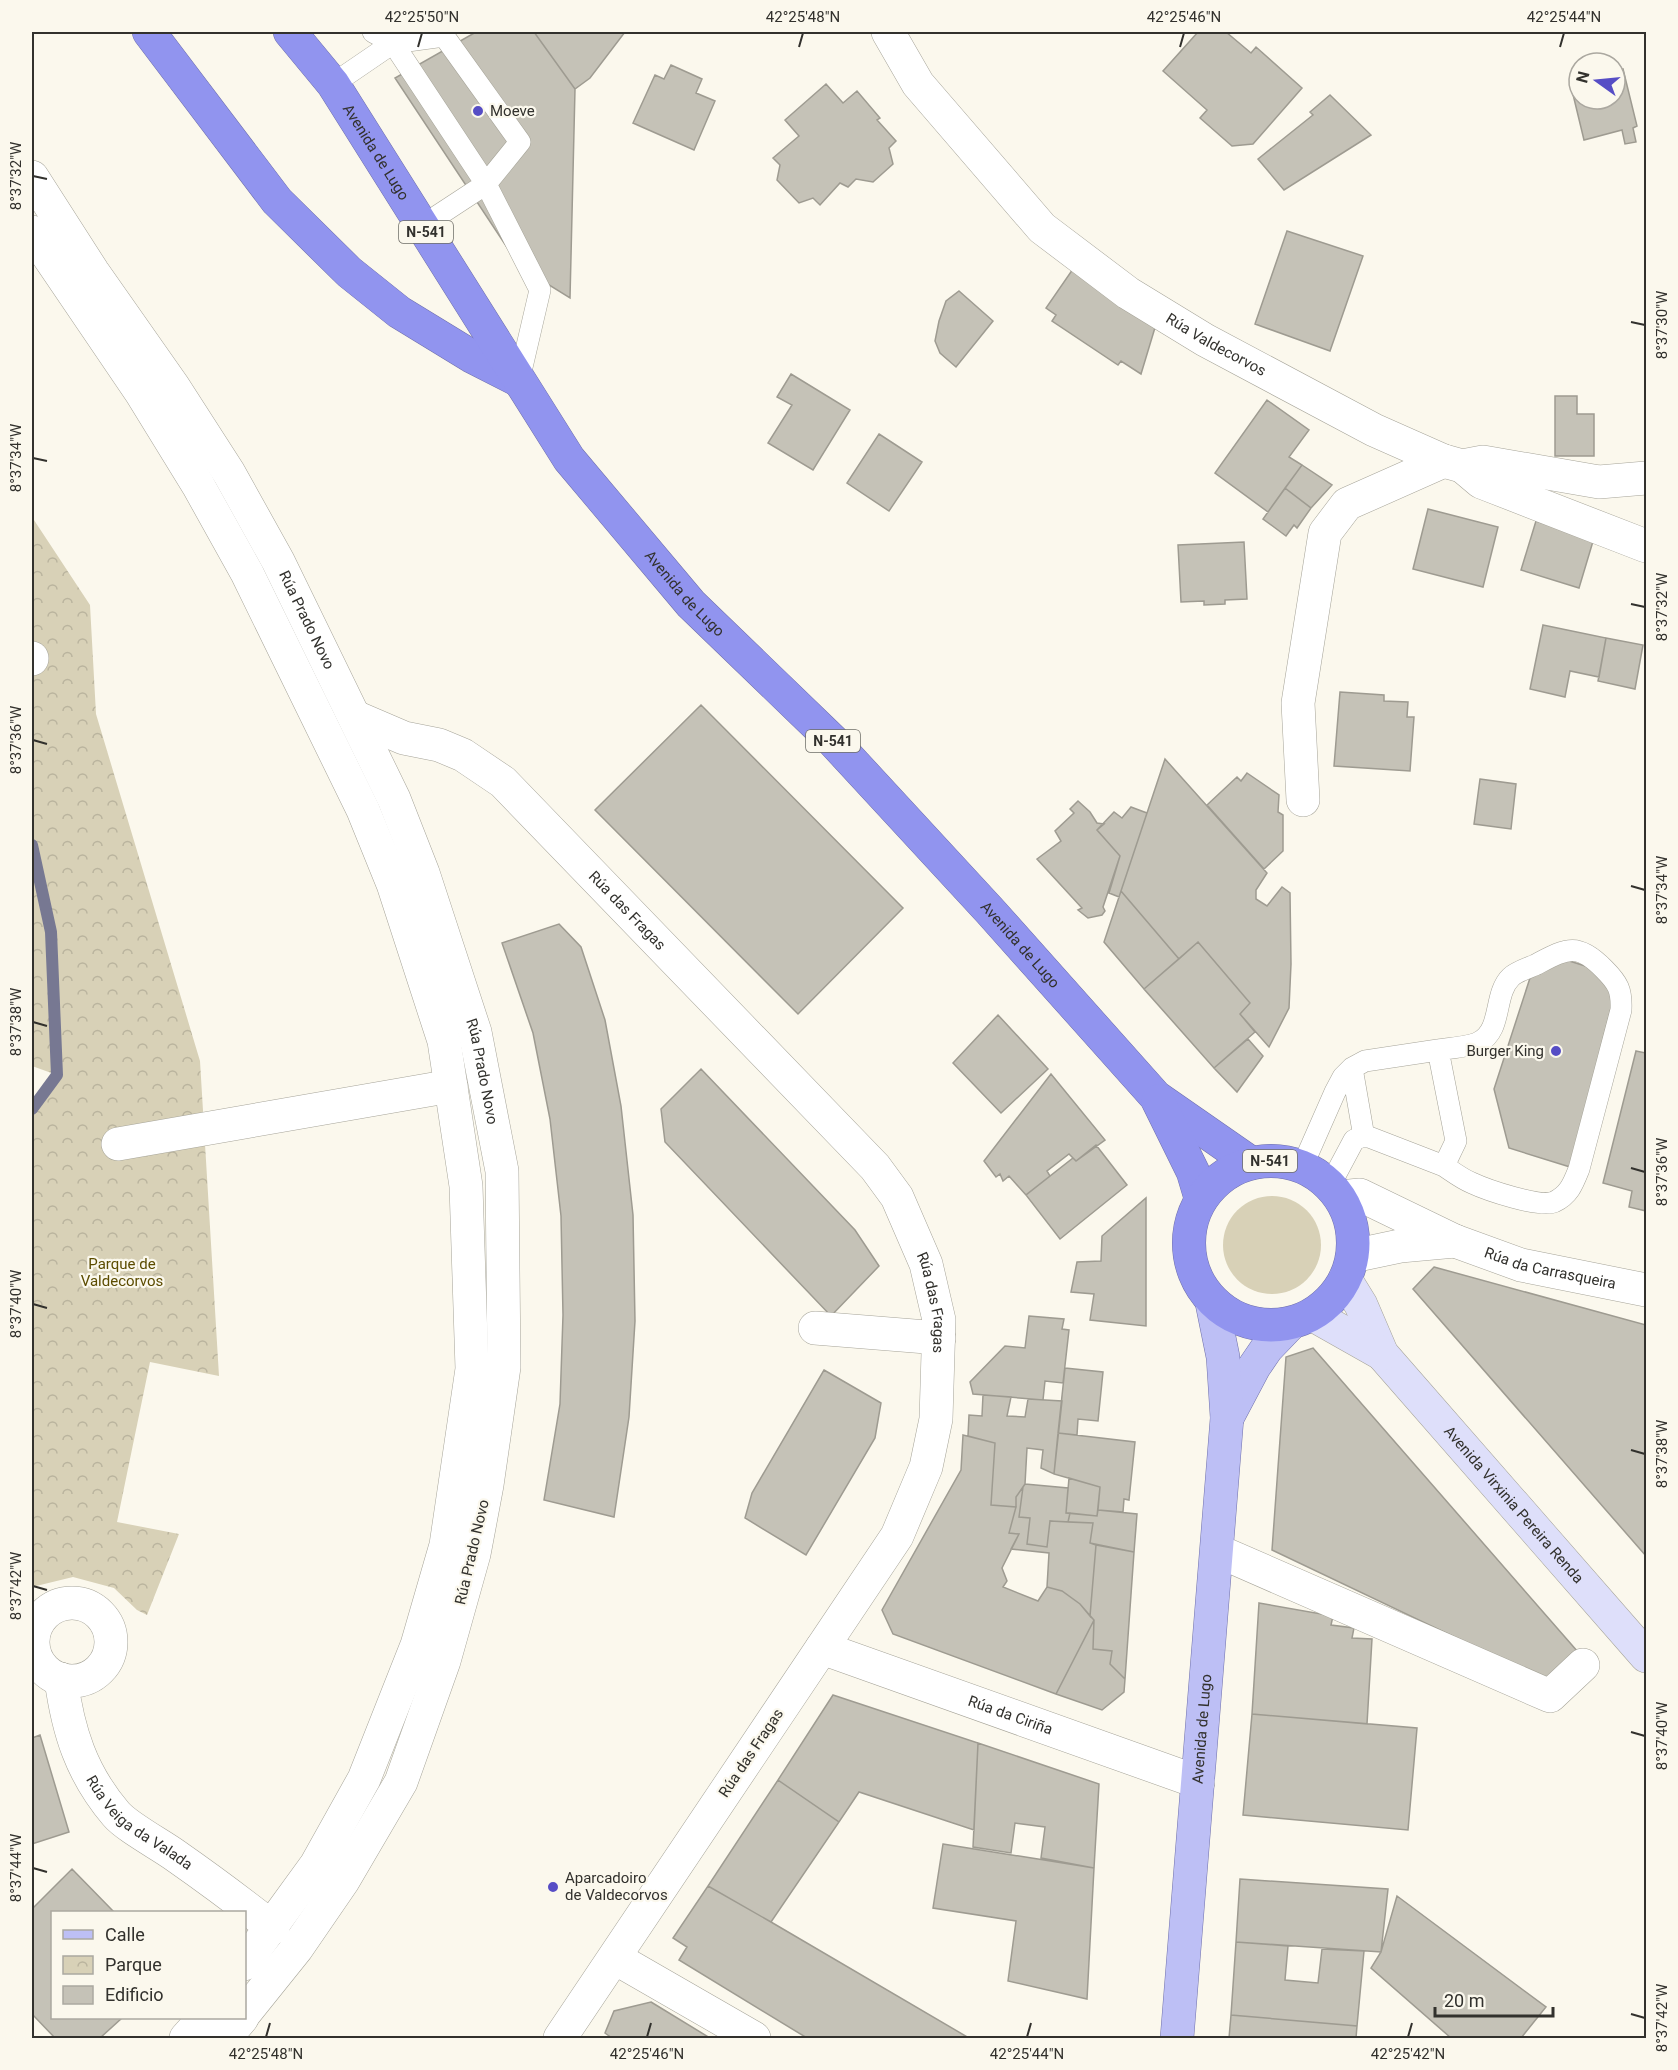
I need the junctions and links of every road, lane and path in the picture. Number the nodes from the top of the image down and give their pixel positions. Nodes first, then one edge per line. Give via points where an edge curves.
1 (149, 32) edge
2 (290, 32) edge
3 (373, 32) edge
4 (888, 32) edge
5 (393, 43) junction
6 (333, 84) junction
7 (32, 177) edge
8 (486, 184) junction
9 (422, 226) junction
10 (32, 232) edge
11 (519, 380) junction
12 (1453, 464) junction
13 (1647, 478) edge
14 (1647, 546) edge
15 (354, 717) junction
16 (1303, 800) dead end
17 (1438, 1050) junction
18 (1352, 1068) junction
19 (451, 1086) junction
20 (1156, 1096) junction
21 (1364, 1137) junction
22 (118, 1144) dead end
23 (1251, 1163) junction
24 (1444, 1166) junction
25 (1302, 1167) junction
26 (1335, 1191) junction
27 (1201, 1200) junction
28 (1455, 1241) junction
29 (1349, 1268) junction
30 (1647, 1290) edge
31 (1212, 1303) junction
32 (1302, 1320) junction
33 (815, 1328) dead end
34 (939, 1338) junction
35 (1382, 1353) junction
36 (1227, 1418) junction
37 (1218, 1551) junction
38 (822, 1648) junction
39 (1647, 1656) edge
40 (1583, 1665) dead end
41 (61, 1679) dead end
42 (1198, 1782) junction
43 (273, 1928) junction
44 (615, 1958) junction
45 (246, 1962) edge
46 (246, 2012) edge
47 (203, 2019) edge
48 (241, 2019) edge
49 (186, 2038) edge
50 (225, 2038) edge
51 (560, 2038) edge
52 (754, 2038) edge
53 (1177, 2038) edge

1 - 11 highway via 278,201 349,272 399,312
2 - 6 highway, Avenida de Lugo / N-541
3 - 5 lane
4 - 12 street, Rúa Valdecorvos via 918,84 1042,228 1128,292 1205,340 1374,430
5 - 6 lane
5 - 8 lane
5 - 8 lane via 444,36 520,142
6 - 9 highway, Avenida de Lugo / N-541
7 - 15 street, Rúa Prado Novo via 229,473 278,561
8 - 9 lane
8 - 11 lane via 540,290
9 - 11 highway, Avenida de Lugo / N-541
10 - 19 street, Rúa Prado Novo via 142,394 198,486 247,573 304,689 363,810 393,884 444,1041
11 - 20 highway, Avenida de Lugo / N-541 via 569,459 691,604 833,741
12 - 13 street, Rúa Valdecorvos via 1483,462 1599,482
12 - 14 street via 1481,482
12 - 16 street via 1347,504 1325,533 1298,704
15 - 34 street, Rúa das Fragas via 404,738 463,755 503,782 874,1167 897,1197 926,1264 939,1320
15 - 46 street, Rúa Prado Novo via 415,852 476,1032 502,1171 504,1367 474,1554 444,1661 401,1782 343,1881
17 - 18 lane via 1365,1061
17 - 24 lane via 1456,1141
17 - 24 lane via 1479,1042 1489,1034 1511,977 1568,949 1596,961 1616,982 1622,995 1579,1169 1565,1195 1552,1203 1536,1204 1471,1183
18 - 21 lane
18 - 25 lane via 1335,1092
19 - 22 street
19 - 43 street, Rúa Prado Novo via 466,1186 472,1369 446,1545 417,1645 364,1779 316,1865
20 - 23 highway, Avenida de Lugo / N-541
20 - 27 highway, Avenida de Lugo / N-541
21 - 24 lane
21 - 26 lane via 1354,1140
23 - 25 highway, N-541 via 1277,1161
23 - 27 highway, N-541 via 1215,1182
25 - 26 highway, N-541
26 - 28 street, Rúa da Carrasqueira via 1360,1195
26 - 29 highway via 1350,1217 1354,1236
27 - 31 highway, N-541 via 1192,1218 1188,1241 1191,1264
28 - 29 street, Rúa da Carrasqueira via 1400,1246
28 - 30 street, Rúa da Carrasqueira via 1521,1265
29 - 32 highway via 1332,1299
29 - 35 main road, Avenida Virxinia Pereira Renda
31 - 32 highway, N-541 via 1246,1323 1270,1327
31 - 36 main road, Avenida de Lugo via 1223,1357
32 - 35 main road, Avenida Virxinia Pereira Renda
32 - 36 main road, Avenida de Lugo via 1268,1348
33 - 34 street
34 - 38 street, Rúa das Fragas via 936,1419 926,1467 897,1536
35 - 39 main road, Avenida Virxinia Pereira Renda
36 - 37 main road, Avenida de Lugo
37 - 40 street via 1550,1696
37 - 42 main road, Avenida de Lugo
38 - 42 street, Rúa da Ciriña
38 - 44 street, Rúa das Fragas
41 - 43 street, Rúa Veiga da Valada via 66,1715 79,1758 118,1816
42 - 53 main road, Avenida de Lugo
43 - 45 street, Rúa Prado Novo
44 - 51 street, Rúa das Fragas
44 - 52 street
47 - 49 street
48 - 50 street, Rúa Prado Novo

